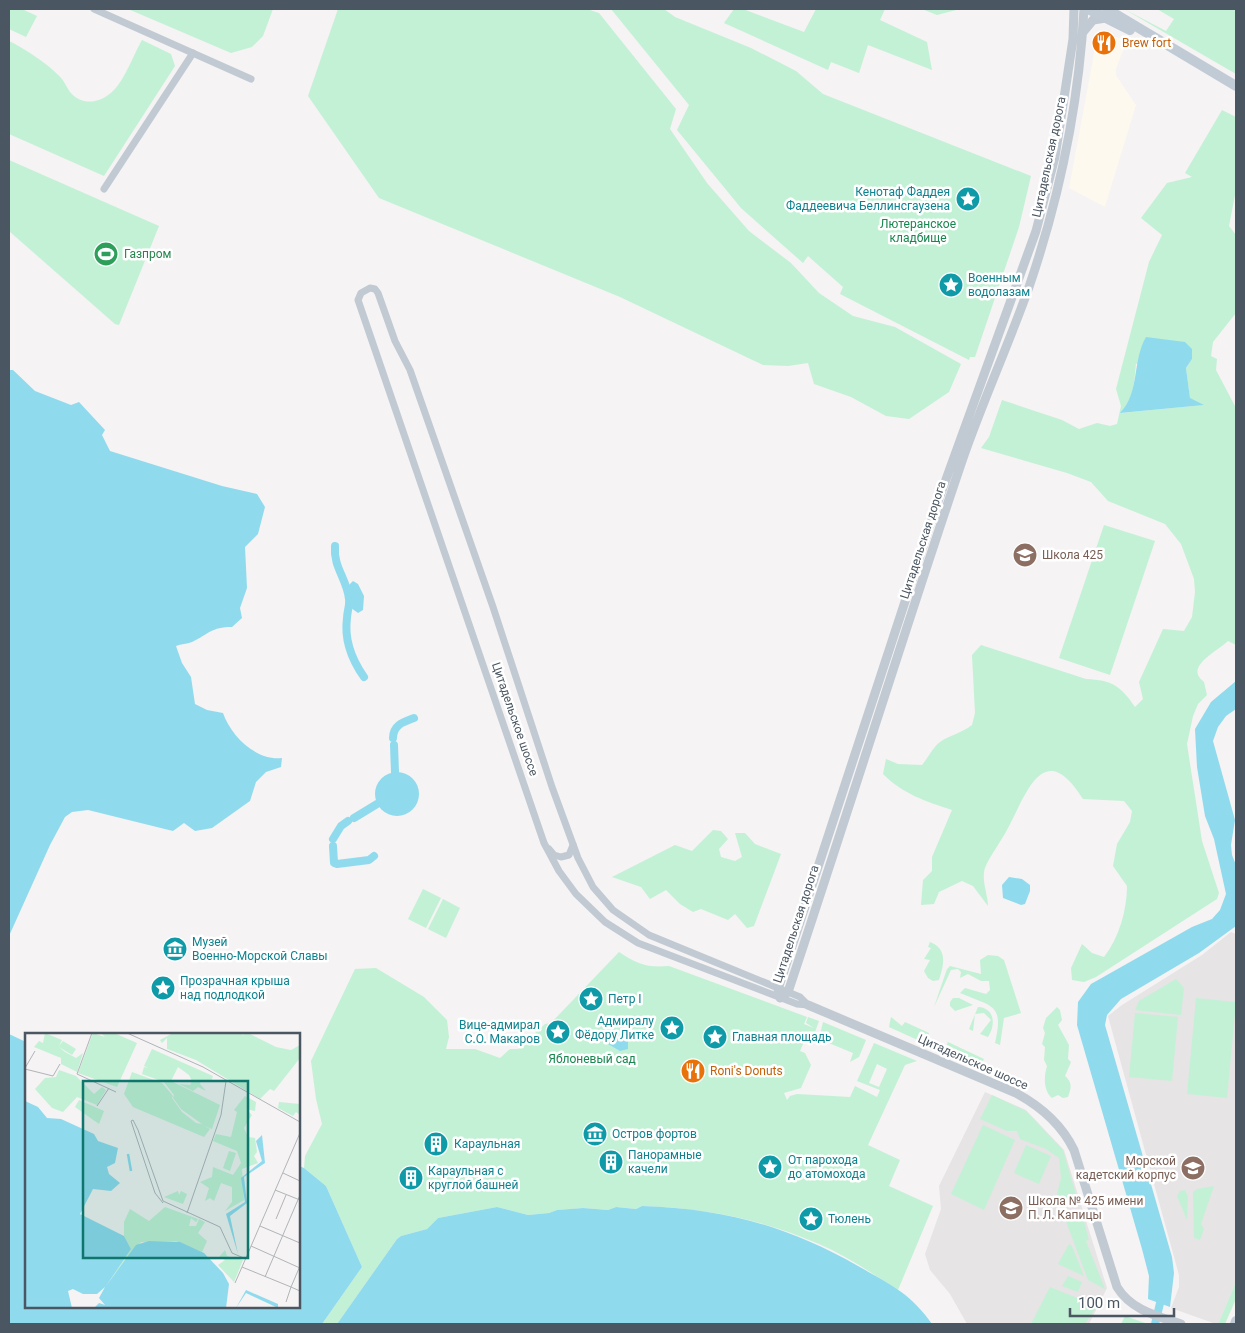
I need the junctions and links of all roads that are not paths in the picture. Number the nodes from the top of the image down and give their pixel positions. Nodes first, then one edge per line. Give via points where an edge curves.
1 (94, 9) edge
2 (1074, 9) edge
3 (1084, 9) edge
4 (1088, 9) edge
5 (1107, 13) edge
6 (1083, 32) junction
7 (193, 53) junction
8 (251, 79) dead end
9 (1236, 86) edge
10 (104, 188) dead end
11 (544, 843) junction
12 (573, 844) junction
13 (782, 993) junction
14 (808, 1005) joint
15 (1181, 1324) edge

1 - 7 street
2 - 13 street, Цитадельская дорога via 1056,150 1036,231 936,507
3 - 6 street, Цитадельская дорога
4 - 5 main road
5 - 6 street via 1093,20
5 - 9 main road
6 - 13 street, Цитадельская дорога via 1064,158 1040,252 960,469
7 - 8 street
7 - 10 street
11 - 12 street via 554,855 561,857 569,855
11 - 12 street, Цитадельское шоссе via 358,300 366,289 375,289 410,370
11 - 13 street, Цитадельское шоссе via 576,894 605,922 625,935 651,948
12 - 13 street, Цитадельское шоссе via 593,887 628,923 674,947
13 - 14 street, Цитадельское шоссе via 800,997
14 - 15 street, Цитадельское шоссе via 1016,1093 1042,1110 1074,1150 1118,1287 1127,1300 1150,1313

